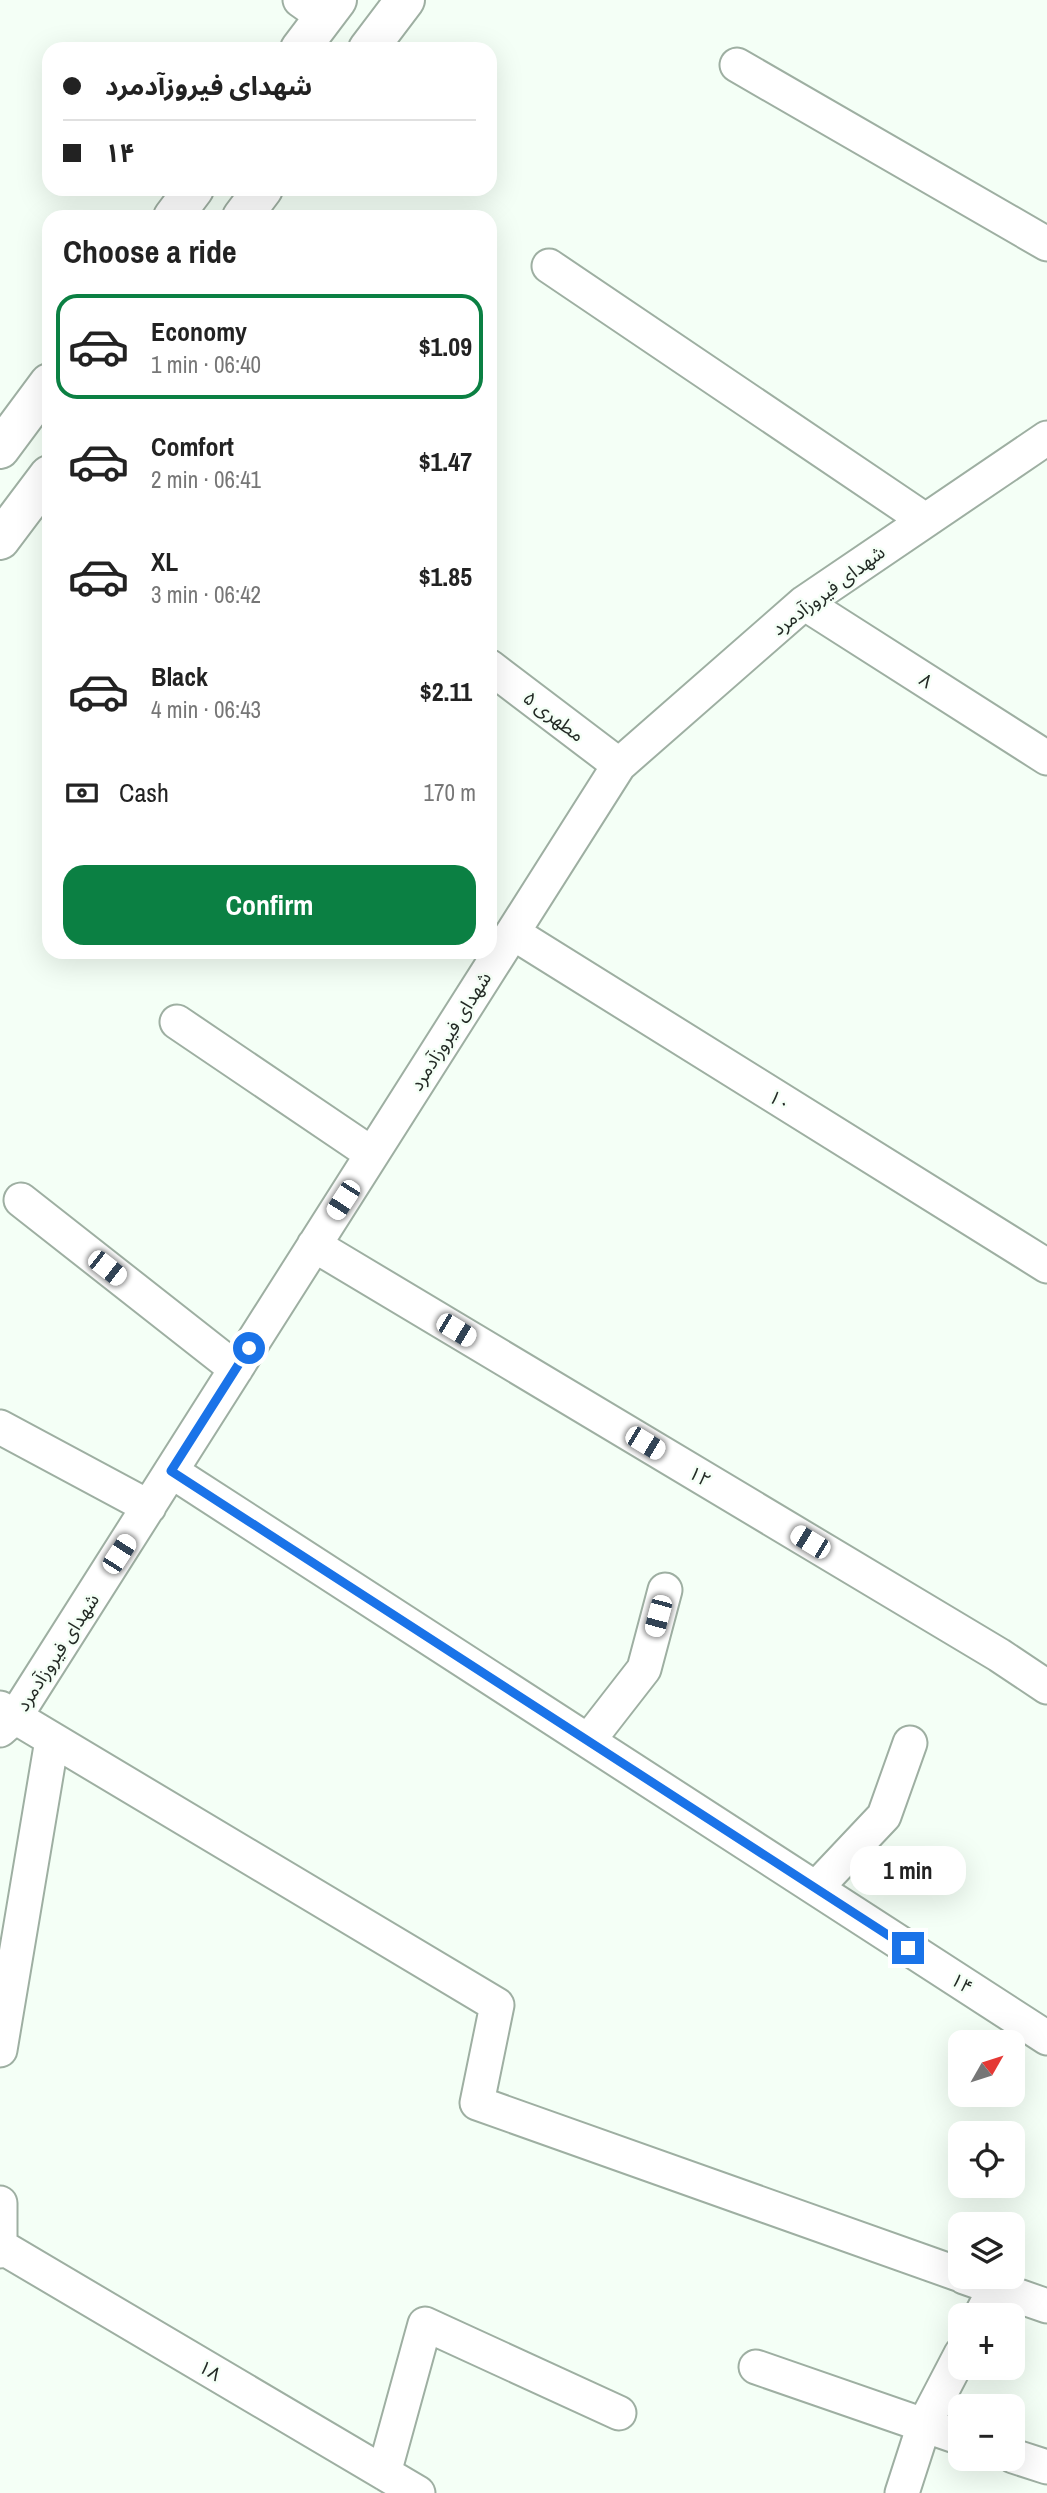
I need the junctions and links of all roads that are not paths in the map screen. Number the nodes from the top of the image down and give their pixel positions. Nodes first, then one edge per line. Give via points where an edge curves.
1 (405, 0) edge
2 (320, 6) edge
3 (303, 42) edge
4 (373, 42) edge
5 (737, 65) dead end
6 (1047, 244) edge
7 (549, 266) dead end
8 (42, 392) edge
9 (1047, 438) edge
10 (0, 449) edge
11 (42, 484) edge
12 (925, 520) junction
13 (0, 540) edge
14 (804, 603) junction
15 (497, 672) edge
16 (1047, 758) edge
17 (619, 765) junction
18 (513, 933) junction
19 (497, 958) edge
20 (496, 959) edge
21 (177, 1022) dead end
22 (372, 1154) junction
23 (21, 1200) dead end
24 (314, 1245) junction
25 (1047, 1266) edge
26 (236, 1369) junction
27 (0, 1427) edge
28 (171, 1471) junction
29 (149, 1507) junction
30 (665, 1590) dead end
31 (1047, 1687) edge
32 (5, 1718) edge
33 (52, 1740) junction
34 (588, 1741) junction
35 (911, 1743) dead end
36 (816, 1888) junction
37 (1047, 2038) edge
38 (0, 2050) edge
39 (0, 2203) edge
40 (0, 2248) edge
41 (948, 2279) edge
42 (975, 2289) edge
43 (1047, 2306) edge
44 (755, 2367) dead end
45 (948, 2379) edge
46 (619, 2413) dead end
47 (924, 2425) junction
48 (948, 2433) edge
49 (1025, 2460) edge
50 (1047, 2468) edge
51 (384, 2473) junction
52 (418, 2493) edge
53 (902, 2493) edge

1 - 4 main road
2 - 3 main road
5 - 6 street
7 - 12 street
8 - 10 main road
9 - 12 street, شهدای فیروزآدمرد
11 - 13 main road
12 - 14 street, شهدای فیروزآدمرد
14 - 16 street, ۸
14 - 17 street, شهدای فیروزآدمرد
15 - 17 street, مطهری ۵
17 - 18 street, شهدای فیروزآدمرد
18 - 19 street, شهدای فیروزآدمرد
18 - 25 street, ۱۰
20 - 22 street, شهدای فیروزآدمرد
21 - 22 street
22 - 24 street, شهدای فیروزآدمرد
23 - 26 street
24 - 26 street, شهدای فیروزآدمرد
24 - 31 street, ۱۲
26 - 28 street, شهدای فیروزآدمرد
27 - 29 street
28 - 29 street, شهدای فیروزآدمرد
28 - 34 street, ۱۴
29 - 32 street, شهدای فیروزآدمرد
30 - 34 street via 644,1669
32 - 33 street
33 - 38 street
33 - 41 street via 497,2005 477,2103
34 - 36 street, ۱۴
35 - 36 street via 884,1816
36 - 37 street, ۱۴
39 - 40 street
40 - 51 street, ۱۸
42 - 43 street
44 - 47 street
45 - 47 street
46 - 51 street via 425,2324
47 - 48 street
47 - 53 street
49 - 50 street
51 - 52 street, ۱۸

